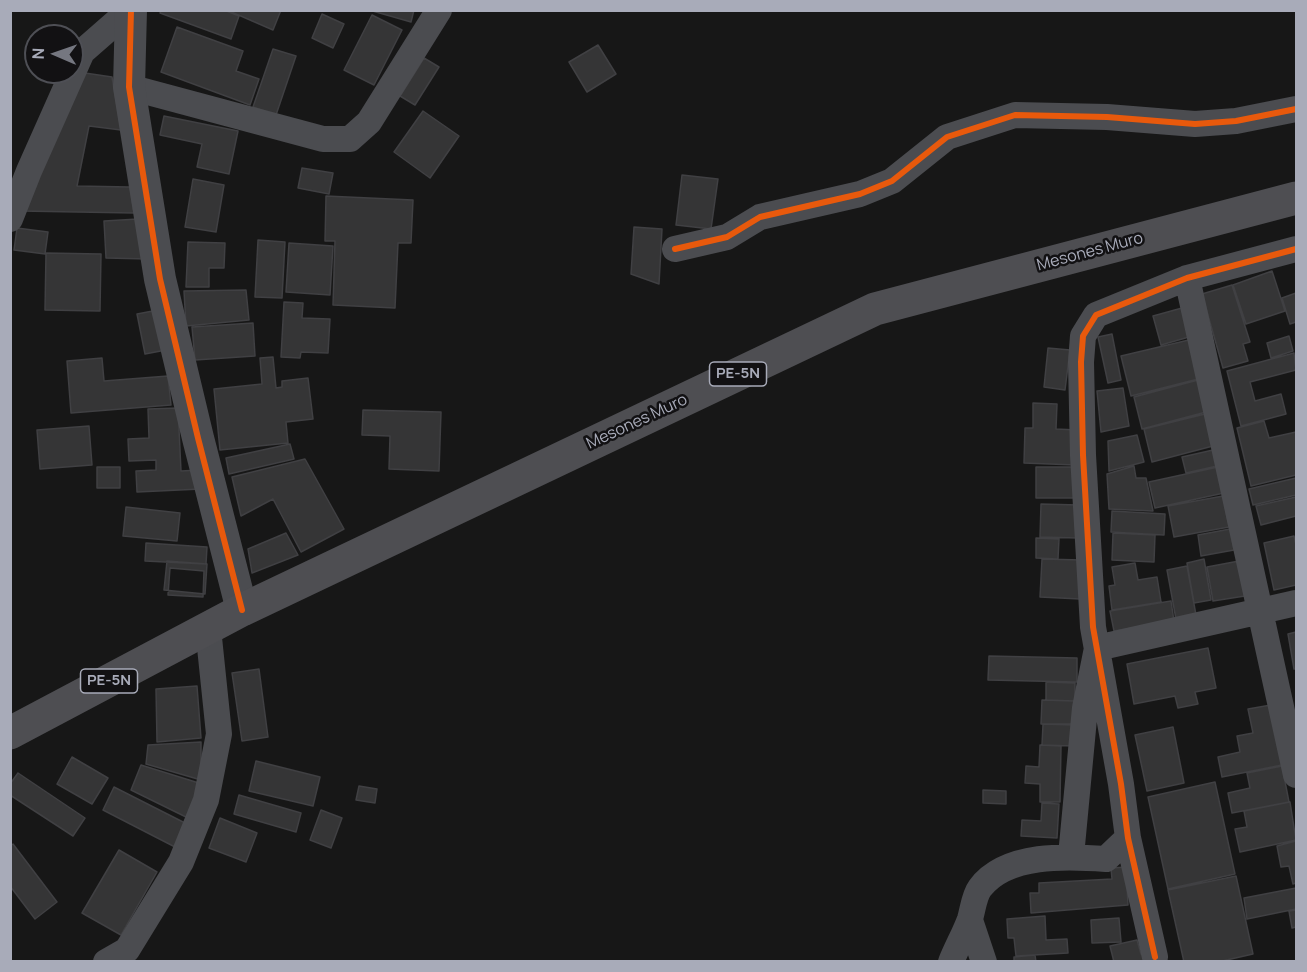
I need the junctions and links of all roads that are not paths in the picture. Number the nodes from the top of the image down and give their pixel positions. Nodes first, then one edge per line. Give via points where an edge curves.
1 (130, 10) edge
2 (439, 10) edge
3 (129, 87) junction
4 (1296, 109) edge
5 (1296, 198) edge
6 (10, 219) edge
7 (675, 249) dead end
8 (1296, 249) edge
9 (1187, 278) junction
10 (1296, 603) edge
11 (242, 610) junction
12 (1259, 611) junction
13 (208, 628) junction
14 (1097, 648) junction
15 (10, 733) edge
16 (1296, 775) edge
17 (1128, 838) junction
18 (1071, 856) junction
19 (970, 920) junction
20 (1155, 957) dead end
21 (106, 962) edge
22 (951, 962) edge
23 (984, 962) edge

1 - 3 street
1 - 6 street via 82,52
2 - 3 street via 369,122 350,139 323,139
3 - 11 street via 160,279
4 - 7 street via 1236,121 1195,124 1015,115 947,137 892,181 860,194 760,217 727,237
5 - 11 highway, Mesones Muro / PE-5N via 875,309
8 - 9 street
9 - 12 street
9 - 14 street via 1096,315 1083,336 1083,455 1092,627
10 - 12 street
11 - 13 highway, Mesones Muro / PE-5N
12 - 14 street
12 - 16 street
13 - 15 highway, Mesones Muro / PE-5N
13 - 21 street via 219,734 206,800 181,862 128,950
14 - 17 street
14 - 18 street via 1085,708
17 - 18 street via 1107,859
17 - 20 street
18 - 19 street via 1024,862 994,874 978,890
19 - 22 street
19 - 23 street

